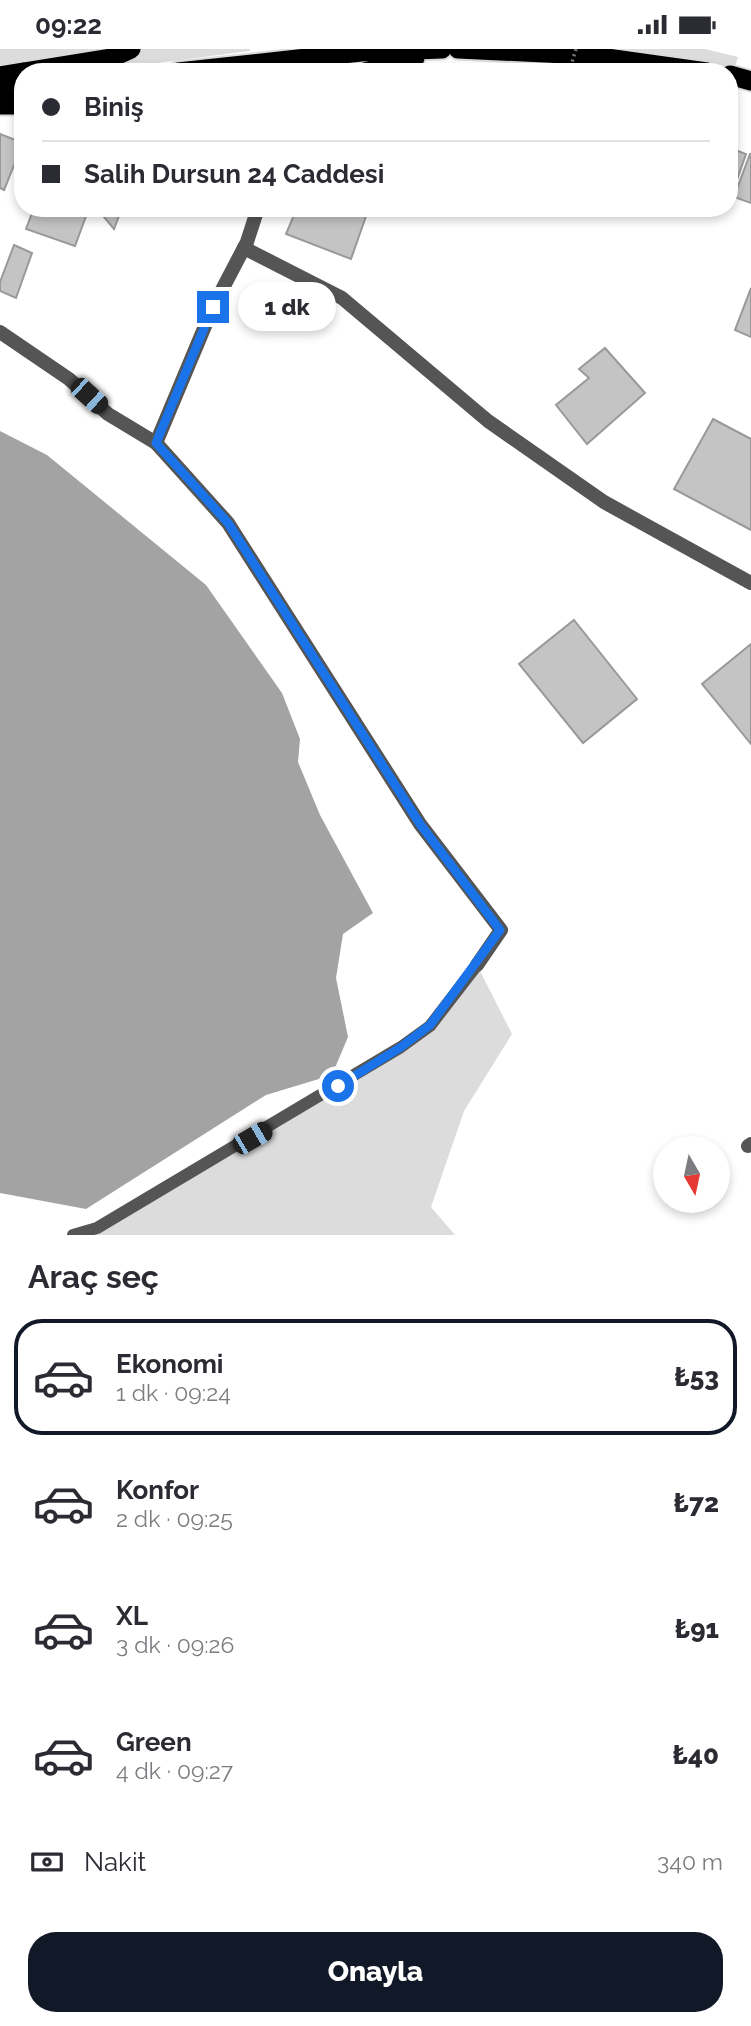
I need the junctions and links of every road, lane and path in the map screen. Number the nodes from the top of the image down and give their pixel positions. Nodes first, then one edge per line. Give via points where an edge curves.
1 (131, 49) edge
2 (442, 49) edge
3 (448, 49) edge
4 (457, 49) edge
5 (357, 51) edge
6 (265, 61) edge
7 (80, 63) edge
8 (397, 63) edge
9 (643, 63) edge
10 (255, 217) edge
11 (244, 248) junction
12 (0, 332) edge
13 (156, 443) junction
14 (751, 583) edge
15 (477, 965) joint
16 (74, 1235) edge

1 - 7 highway
2 - 5 highway
3 - 8 highway
4 - 9 highway via 586,55
5 - 6 highway
10 - 11 street
11 - 13 street via 213,307
11 - 14 street via 342,297 488,421 604,502
12 - 13 street via 69,379 108,414
13 - 15 street via 228,523 420,824 500,930
15 - 16 lane via 430,1025 401,1047 97,1228

